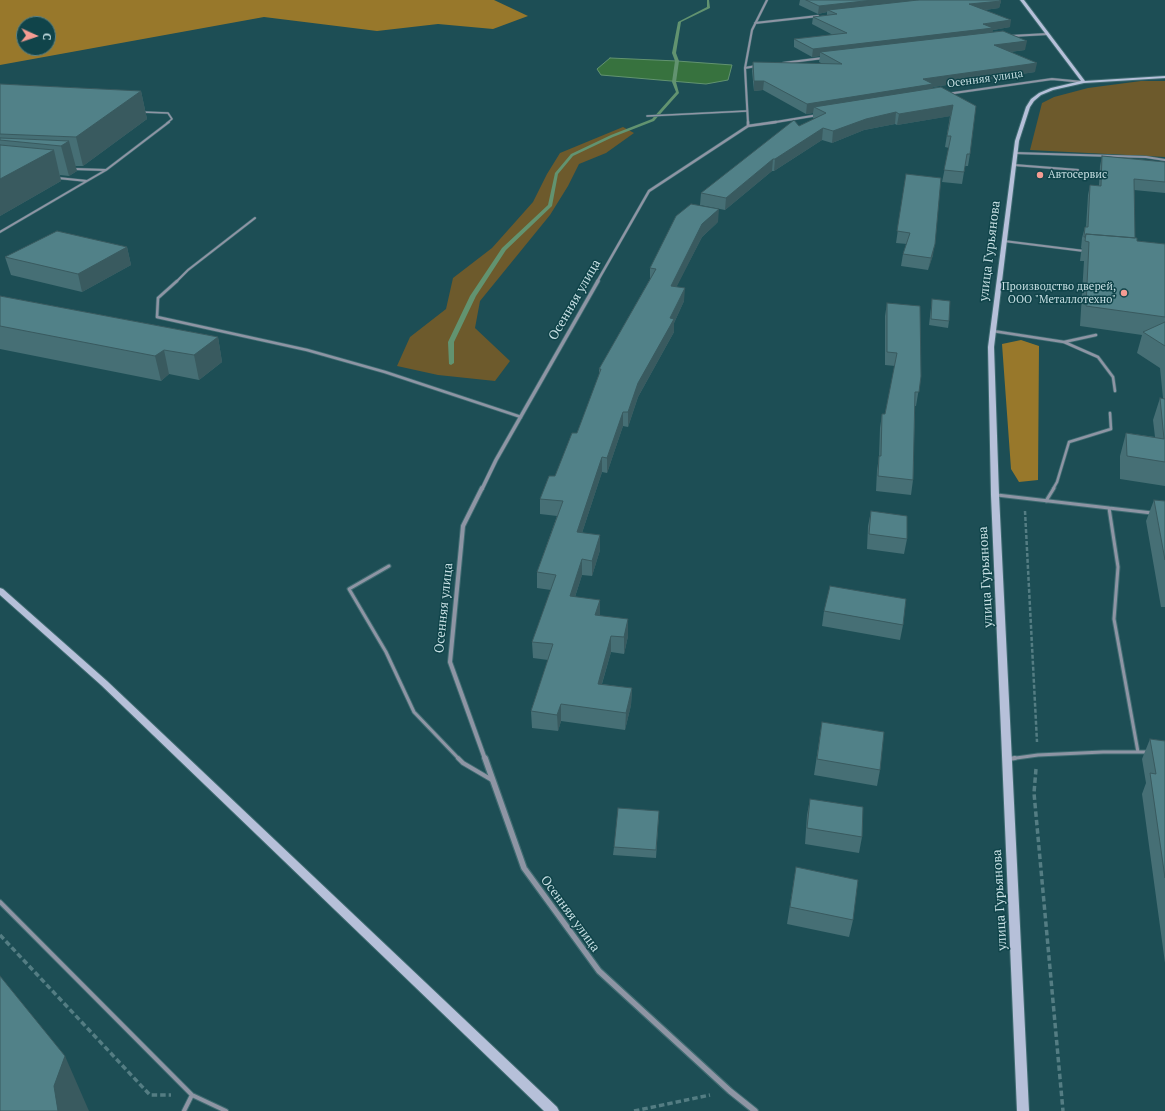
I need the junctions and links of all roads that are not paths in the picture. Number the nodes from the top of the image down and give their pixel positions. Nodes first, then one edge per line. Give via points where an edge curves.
1 (767, 0) edge
2 (1022, 0) edge
3 (824, 15) edge
4 (755, 23) junction
5 (1048, 34) junction
6 (1011, 36) edge
7 (823, 58) edge
8 (776, 64) edge
9 (761, 66) edge
10 (745, 68) junction
11 (1165, 77) edge
12 (1084, 82) junction
13 (944, 94) edge
14 (747, 111) junction
15 (136, 112) edge
16 (818, 114) edge
17 (647, 116) dead end
18 (748, 126) junction
19 (1015, 153) junction
20 (1165, 160) edge
21 (1014, 165) junction
22 (68, 168) edge
23 (106, 170) junction
24 (1078, 170) dead end
25 (55, 178) edge
26 (87, 181) junction
27 (255, 218) dead end
28 (0, 232) edge
29 (1004, 241) junction
30 (1089, 251) edge
31 (993, 331) junction
32 (1096, 335) dead end
33 (1064, 342) junction
34 (1115, 391) dead end
35 (1110, 413) dead end
36 (521, 417) junction
37 (995, 495) junction
38 (1046, 501) junction
39 (1109, 508) junction
40 (1158, 513) edge
41 (389, 566) dead end
42 (0, 591) edge
43 (1138, 752) junction
44 (1151, 752) edge
45 (1007, 759) junction
46 (492, 780) junction
47 (0, 902) edge
48 (192, 1095) junction
49 (184, 1111) edge
50 (226, 1111) edge
51 (553, 1111) edge
52 (756, 1111) edge
53 (1023, 1111) edge

1 - 4 street
2 - 5 street
3 - 4 street
4 - 10 street
5 - 6 street
5 - 12 street
7 - 8 street
9 - 10 street
10 - 14 street
11 - 12 street, улица Гурьянова
12 - 13 street, Осенняя улица via 1052,79
12 - 19 street, улица Гурьянова via 1040,94 1032,100
14 - 17 lane
14 - 18 street
15 - 23 lane via 168,113 172,119
16 - 18 street, Осенняя улица
18 - 36 street, Осенняя улица via 649,191
19 - 20 lane via 1146,157
19 - 21 street, улица Гурьянова
21 - 24 lane
21 - 29 street, улица Гурьянова
22 - 23 lane
23 - 26 lane
25 - 26 lane
26 - 28 lane
27 - 36 lane via 188,270 158,298 157,317 307,350 385,372
29 - 30 lane
29 - 31 street, улица Гурьянова
31 - 33 lane
31 - 37 street, улица Гурьянова via 991,347
32 - 33 lane
33 - 34 lane via 1098,357 1113,377
35 - 38 lane via 1112,429 1069,442 1057,482
36 - 46 street, Осенняя улица via 463,526 450,662
37 - 38 lane
37 - 45 street, улица Гурьянова
38 - 39 lane
39 - 40 lane
39 - 43 lane via 1118,566 1114,619
41 - 46 lane via 349,589 386,652 414,712 463,763
42 - 51 street via 104,683
43 - 44 lane
43 - 45 lane via 1038,755
45 - 53 street, улица Гурьянова
46 - 52 street, Осенняя улица via 524,868 599,971 730,1091
47 - 48 lane
48 - 49 lane
48 - 50 lane

